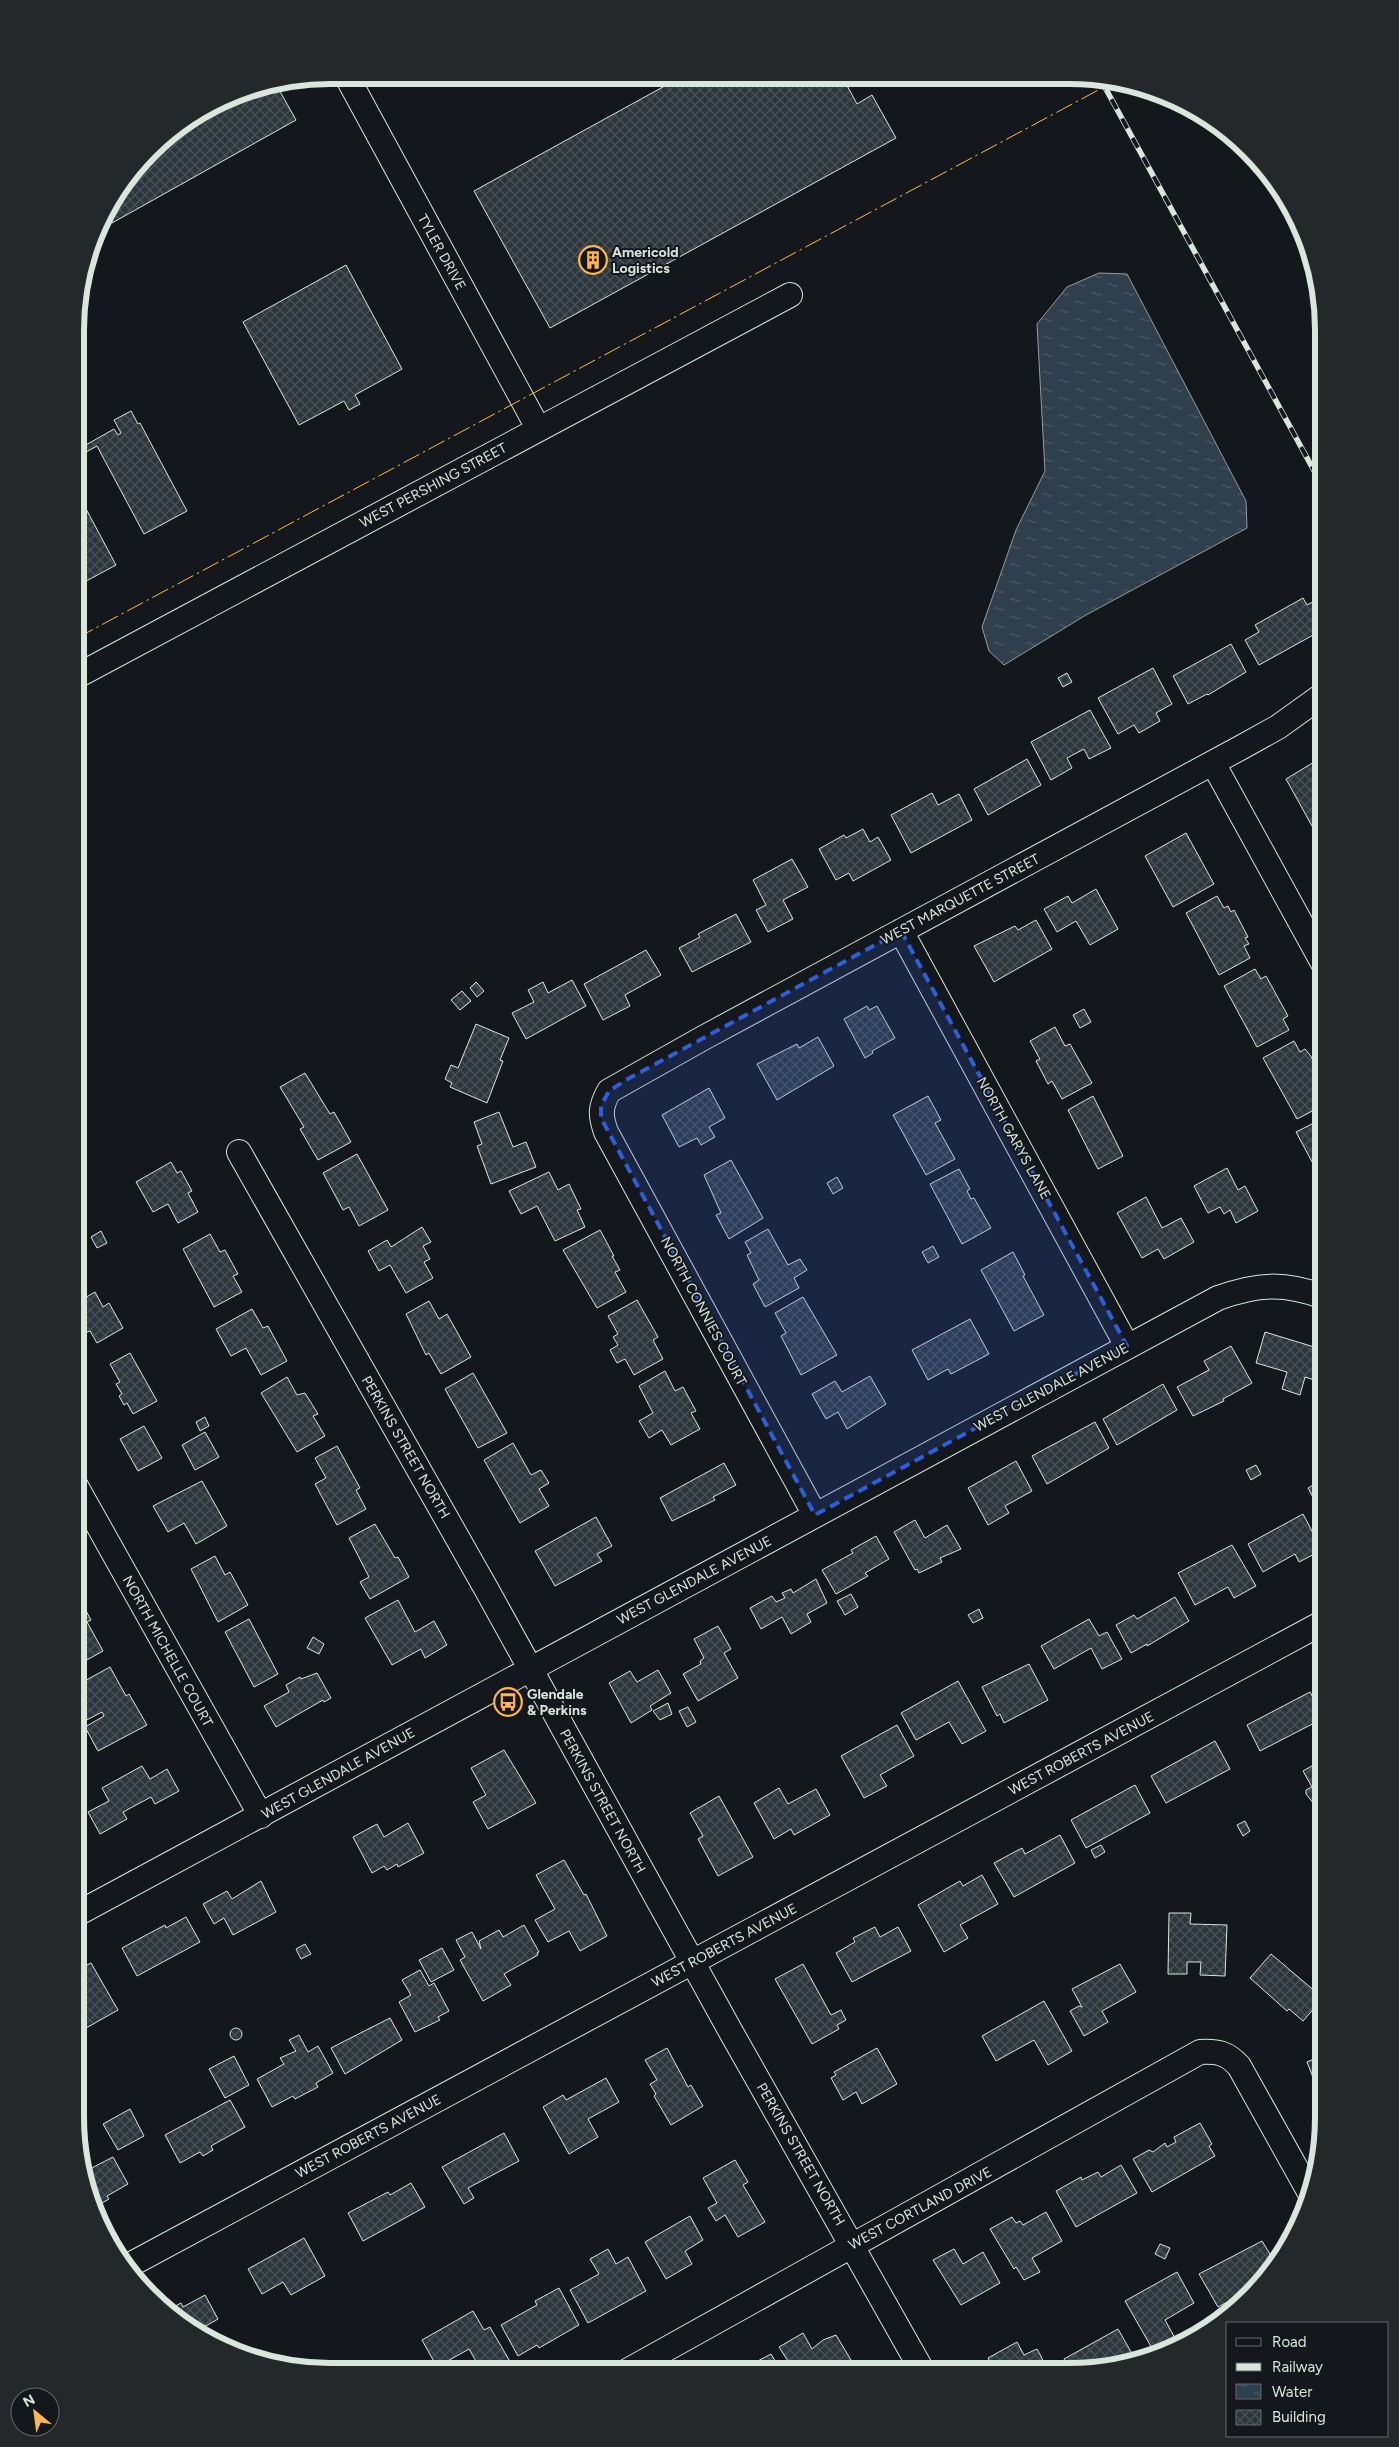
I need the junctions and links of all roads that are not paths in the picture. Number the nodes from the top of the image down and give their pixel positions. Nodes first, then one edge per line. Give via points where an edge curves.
1 (351, 84) edge
2 (790, 295) dead end
3 (538, 428) junction
4 (84, 672) edge
5 (1315, 700) edge
6 (1214, 763) junction
7 (901, 931) junction
8 (1315, 948) edge
9 (601, 1106) joint
10 (239, 1152) dead end
11 (1315, 1294) edge
12 (1128, 1346) junction
13 (84, 1500) edge
14 (815, 1514) junction
15 (1315, 1627) edge
16 (530, 1668) junction
17 (261, 1816) junction
18 (84, 1910) edge
19 (693, 1962) junction
20 (1306, 2185) edge
21 (852, 2244) junction
22 (132, 2264) edge
23 (641, 2363) edge
24 (918, 2363) edge

1 - 3 street, TYLER DRIVE
2 - 3 street, WEST PERSHING STREET
3 - 4 street, WEST PERSHING STREET
5 - 6 street, WEST MARQUETTE STREET via 1278,727
6 - 7 street, WEST MARQUETTE STREET
6 - 8 street
7 - 9 street, WEST MARQUETTE STREET via 626,1080 609,1091
7 - 12 street, NORTH GARYS LANE
9 - 14 street, NORTH CONNIES COURT via 606,1132
10 - 16 street, PERKINS STREET NORTH
11 - 12 street, WEST GLENDALE AVENUE via 1283,1286 1239,1290
12 - 14 street, WEST GLENDALE AVENUE
13 - 17 street, NORTH MICHELLE COURT
14 - 16 street, WEST GLENDALE AVENUE
15 - 19 street, WEST ROBERTS AVENUE
16 - 17 street, WEST GLENDALE AVENUE
16 - 19 street, PERKINS STREET NORTH
17 - 18 street, WEST GLENDALE AVENUE
19 - 21 street, PERKINS STREET NORTH
19 - 22 street, WEST ROBERTS AVENUE
20 - 21 street, WEST CORTLAND DRIVE via 1239,2066 1229,2055 1215,2051 1200,2052
21 - 23 street, WEST CORTLAND DRIVE
21 - 24 street, PERKINS STREET NORTH

